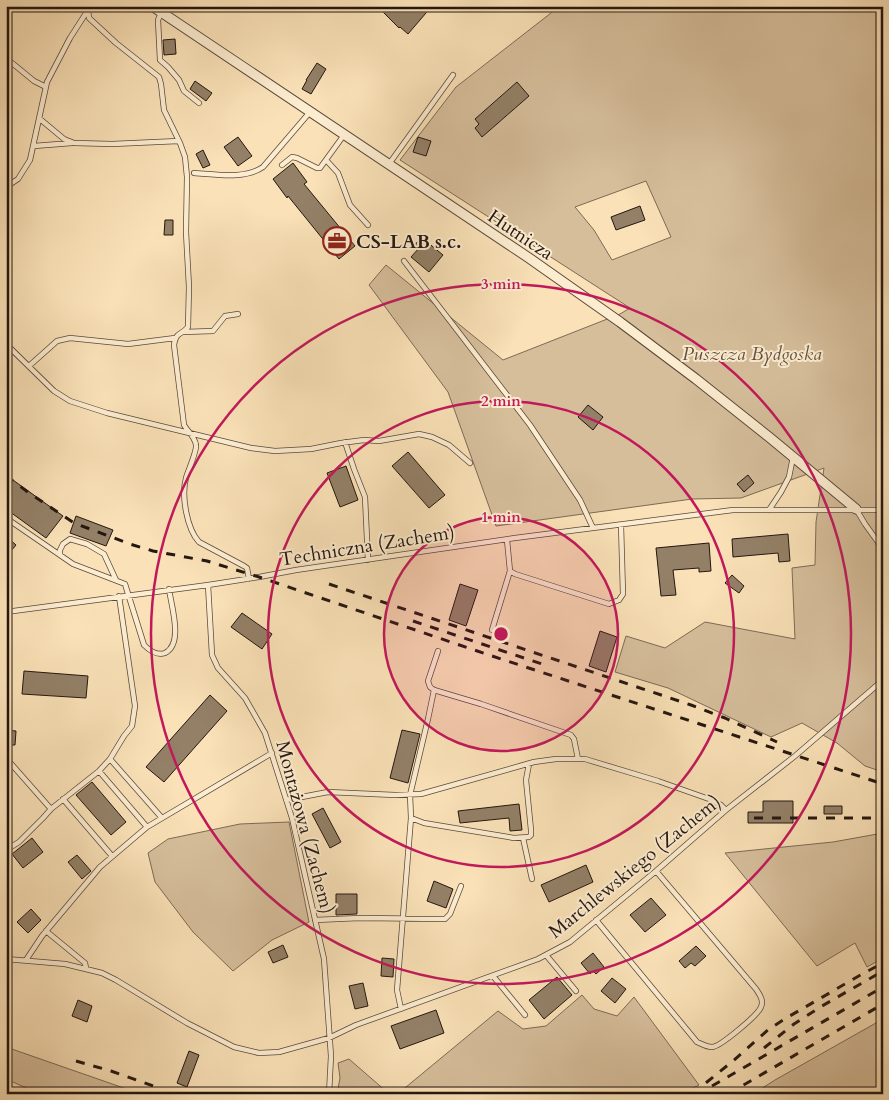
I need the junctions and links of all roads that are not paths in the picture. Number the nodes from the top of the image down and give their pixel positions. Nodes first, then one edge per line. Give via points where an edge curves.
1 (152, 6) edge
2 (88, 8) edge
3 (161, 13) junction
4 (12, 63) dead end
5 (453, 75) dead end
6 (46, 86) junction
7 (199, 103) dead end
8 (310, 112) junction
9 (40, 120) junction
10 (344, 135) junction
11 (179, 141) junction
12 (74, 143) junction
13 (34, 146) junction
14 (326, 160) junction
15 (282, 165) dead end
16 (388, 165) junction
17 (194, 172) dead end
18 (6, 188) edge
19 (368, 225) dead end
20 (404, 261) dead end
21 (238, 314) dead end
22 (184, 332) junction
23 (175, 338) junction
24 (6, 344) edge
25 (29, 366) junction
26 (189, 433) junction
27 (345, 442) junction
28 (793, 457) junction
29 (470, 463) dead end
30 (856, 509) junction
31 (769, 510) junction
32 (883, 510) edge
33 (6, 518) edge
34 (621, 525) junction
35 (593, 528) junction
36 (507, 540) junction
37 (883, 549) edge
38 (60, 555) junction
39 (368, 560) junction
40 (510, 571) junction
41 (249, 578) junction
42 (116, 580) junction
43 (208, 585) junction
44 (169, 590) junction
45 (128, 595) junction
46 (119, 596) junction
47 (6, 612) edge
48 (492, 630) dead end
49 (438, 651) dead end
50 (883, 680) edge
51 (434, 690) junction
52 (272, 753) junction
53 (6, 758) edge
54 (110, 759) junction
55 (578, 759) junction
56 (529, 764) junction
57 (99, 771) junction
58 (410, 795) junction
59 (63, 799) junction
60 (286, 800) junction
61 (50, 809) junction
62 (726, 810) junction
63 (162, 818) junction
64 (411, 818) junction
65 (147, 827) junction
66 (523, 838) junction
67 (6, 850) edge
68 (112, 856) junction
69 (656, 871) junction
70 (532, 878) dead end
71 (461, 886) dead end
72 (402, 919) junction
73 (315, 920) junction
74 (596, 920) junction
75 (46, 931) junction
76 (546, 955) junction
77 (6, 959) edge
78 (26, 960) junction
79 (86, 968) junction
80 (493, 976) junction
81 (576, 991) dead end
82 (401, 1009) junction
83 (525, 1015) dead end
84 (329, 1038) junction
85 (329, 1094) edge

1 - 3 street, Hutnicza
2 - 6 lane
2 - 11 lane via 89,18 160,77 164,110
3 - 7 lane via 158,20 160,60 179,80 184,91
3 - 8 street, Hutnicza
4 - 6 lane via 34,81
5 - 16 lane
6 - 9 lane
8 - 10 street, Hutnicza
8 - 17 lane via 256,172 243,175
9 - 12 lane
9 - 13 lane
10 - 14 lane
10 - 16 street, Hutnicza
11 - 12 lane
11 - 22 lane via 187,177 189,288 188,327
12 - 13 lane
13 - 18 lane via 30,160 18,179
14 - 15 lane via 320,168 292,157
14 - 19 lane via 338,173 350,205
16 - 28 street, Hutnicza via 620,322
20 - 35 lane via 530,425 580,500
21 - 22 lane via 225,316 213,331
22 - 23 lane
23 - 25 lane via 128,344 70,338 57,340
23 - 26 lane via 184,425
24 - 25 lane
25 - 26 lane via 54,391 70,401
26 - 27 lane via 275,451 311,449
26 - 41 lane via 197,446 184,489 194,536 199,542 247,568
27 - 29 lane via 379,441 419,434 449,445
27 - 39 lane via 366,496
28 - 30 street, Hutnicza
28 - 31 lane via 789,477
30 - 31 lane, Techniczna (Zachem)
30 - 32 lane, Techniczna (Zachem)
30 - 37 lane
31 - 34 lane, Techniczna (Zachem) via 733,510
33 - 38 lane
34 - 35 lane, Techniczna (Zachem)
34 - 40 lane via 623,594 619,600 609,604
35 - 36 lane, Techniczna (Zachem)
36 - 39 lane, Techniczna (Zachem)
36 - 40 lane
38 - 42 lane via 73,564
38 - 42 lane via 63,544 70,539 87,544 104,554
39 - 41 lane, Techniczna (Zachem)
40 - 48 lane
41 - 43 lane, Techniczna (Zachem)
42 - 45 lane via 125,584
43 - 44 lane, Techniczna (Zachem)
43 - 52 lane, Montażowa (Zachem) via 212,655 218,668 245,698 265,733
44 - 45 lane, Techniczna (Zachem)
44 - 45 lane via 176,635 172,647 162,654 152,652 144,645
45 - 46 lane, Techniczna (Zachem)
46 - 47 lane, Techniczna (Zachem)
46 - 54 lane via 135,706 132,726
49 - 51 lane via 428,681
50 - 62 lane, Marchlewskiego (Zachem)
51 - 55 lane via 570,734
51 - 58 lane
52 - 60 lane, Montażowa (Zachem)
52 - 63 lane
53 - 61 lane
54 - 57 lane
54 - 63 lane
55 - 56 lane
55 - 62 lane via 658,781 709,799
56 - 58 lane
56 - 66 lane via 526,780 531,835
57 - 59 lane
57 - 65 lane
58 - 60 lane via 328,792
58 - 64 lane
59 - 61 lane
59 - 68 lane
60 - 73 lane, Montażowa (Zachem)
61 - 67 lane via 19,842
62 - 69 lane, Marchlewskiego (Zachem)
63 - 65 lane
64 - 66 lane via 424,823
64 - 72 lane
65 - 68 lane
66 - 70 lane
68 - 75 lane
69 - 74 lane, Marchlewskiego (Zachem)
69 - 74 lane via 762,997 762,1006 756,1014 721,1044 713,1047 697,1042
71 - 72 lane via 445,919
72 - 73 lane
72 - 82 lane via 397,990
73 - 84 lane, Montażowa (Zachem) via 324,959
74 - 76 lane, Marchlewskiego (Zachem) via 570,942
75 - 78 lane
75 - 79 lane via 85,963
76 - 80 lane, Marchlewskiego (Zachem)
76 - 81 lane
77 - 78 lane, Marchlewskiego (Zachem)
78 - 79 lane, Marchlewskiego (Zachem)
79 - 84 lane, Marchlewskiego (Zachem) via 116,980 234,1047 259,1053 280,1052
80 - 82 lane, Marchlewskiego (Zachem)
80 - 83 lane
82 - 84 lane, Marchlewskiego (Zachem)
84 - 85 lane, Montażowa (Zachem)

